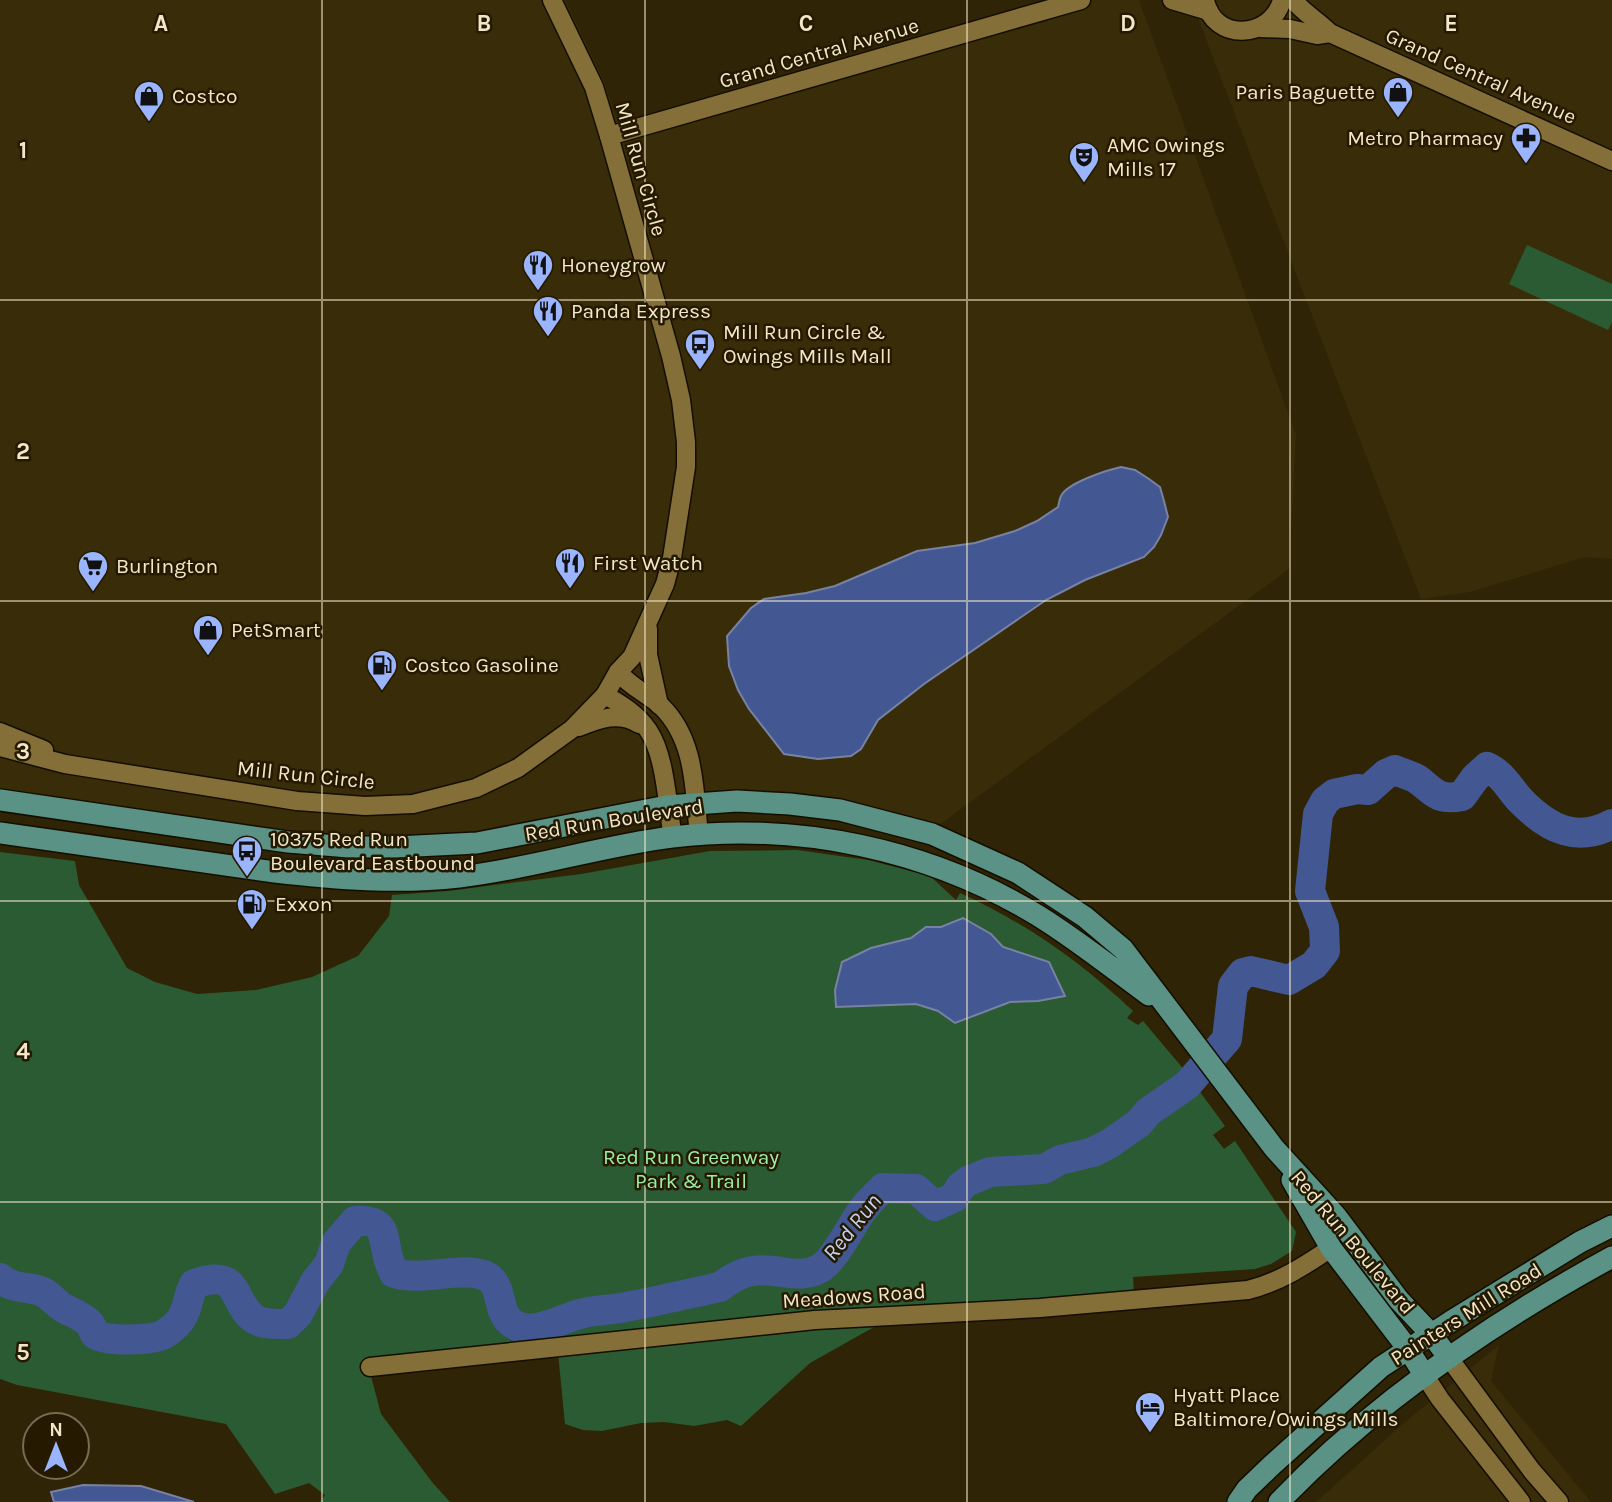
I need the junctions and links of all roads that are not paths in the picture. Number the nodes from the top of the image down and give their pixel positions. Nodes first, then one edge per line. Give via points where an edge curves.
1 (1081, 0) edge
2 (1172, 0) edge
3 (1282, 0) edge
4 (1293, 0) edge
5 (555, 1) edge
6 (1207, 5) edge
7 (1261, 28) junction
8 (1330, 33) junction
9 (609, 136) junction
10 (1612, 161) edge
11 (649, 624) junction
12 (618, 672) junction
13 (605, 695) junction
14 (659, 705) junction
15 (572, 729) junction
16 (0, 732) edge
17 (649, 732) junction
18 (0, 747) edge
19 (118, 773) junction
20 (0, 800) edge
21 (696, 804) junction
22 (667, 806) junction
23 (0, 833) edge
24 (699, 835) junction
25 (673, 837) junction
26 (1165, 1007) junction
27 (1274, 1148) junction
28 (1612, 1226) edge
29 (1331, 1248) junction
30 (1612, 1257) edge
31 (1431, 1334) junction
32 (1408, 1349) junction
33 (1448, 1358) junction
34 (370, 1367) dead end
35 (1425, 1376) junction
36 (1238, 1502) edge
37 (1279, 1502) edge
38 (1521, 1502) edge
39 (1559, 1502) edge

1 - 9 street, Grand Central Avenue
2 - 6 street, Grand Central Avenue
3 - 7 street via 1272,20
4 - 8 street, Grand Central Avenue
5 - 9 street, Mill Run Circle via 594,87
6 - 7 street, Grand Central Avenue via 1223,26 1235,31
7 - 8 street, Grand Central Avenue
8 - 10 street, Grand Central Avenue
9 - 11 street, Mill Run Circle via 671,356 684,420 686,467 672,558
11 - 12 street, Mill Run Circle via 632,657
11 - 14 street via 648,655
12 - 13 street, Mill Run Circle
12 - 14 street
13 - 15 street, Mill Run Circle
13 - 17 street
14 - 21 street via 679,729 687,748
15 - 17 street via 616,717 634,721
15 - 19 street, Mill Run Circle via 518,768 476,788 413,804 297,801
16 - 19 street, Mill Run Circle
17 - 22 street
18 - 19 street, Mill Run Circle
20 - 22 main road, Red Run Boulevard via 349,847 477,843
21 - 22 main road, Red Run Boulevard
21 - 24 street
21 - 26 main road, Red Run Boulevard via 737,801 840,810 932,834 974,852 1018,873 1085,917 1123,949
22 - 25 street
23 - 25 main road, Red Run Boulevard via 317,877 405,881 505,870
24 - 25 main road, Red Run Boulevard
24 - 26 main road, Red Run Boulevard via 821,838 922,861 1038,915
26 - 27 main road, Red Run Boulevard
27 - 29 main road, Red Run Boulevard
27 - 31 main road, Red Run Boulevard via 1336,1216 1399,1300
28 - 31 main road, Painters Mill Road
29 - 32 main road, Red Run Boulevard
29 - 34 street, Meadows Road via 1291,1274 1248,1290 1040,1308 841,1318
30 - 33 main road, Painters Mill Road
31 - 32 main road, Painters Mill Road
31 - 33 main road, Red Run Boulevard
32 - 35 main road, Red Run Boulevard
32 - 36 main road, Painters Mill Road via 1381,1367 1272,1465
33 - 35 main road, Painters Mill Road
33 - 39 street, Red Run Boulevard
35 - 37 main road, Painters Mill Road via 1320,1460
35 - 38 street, Red Run Boulevard

